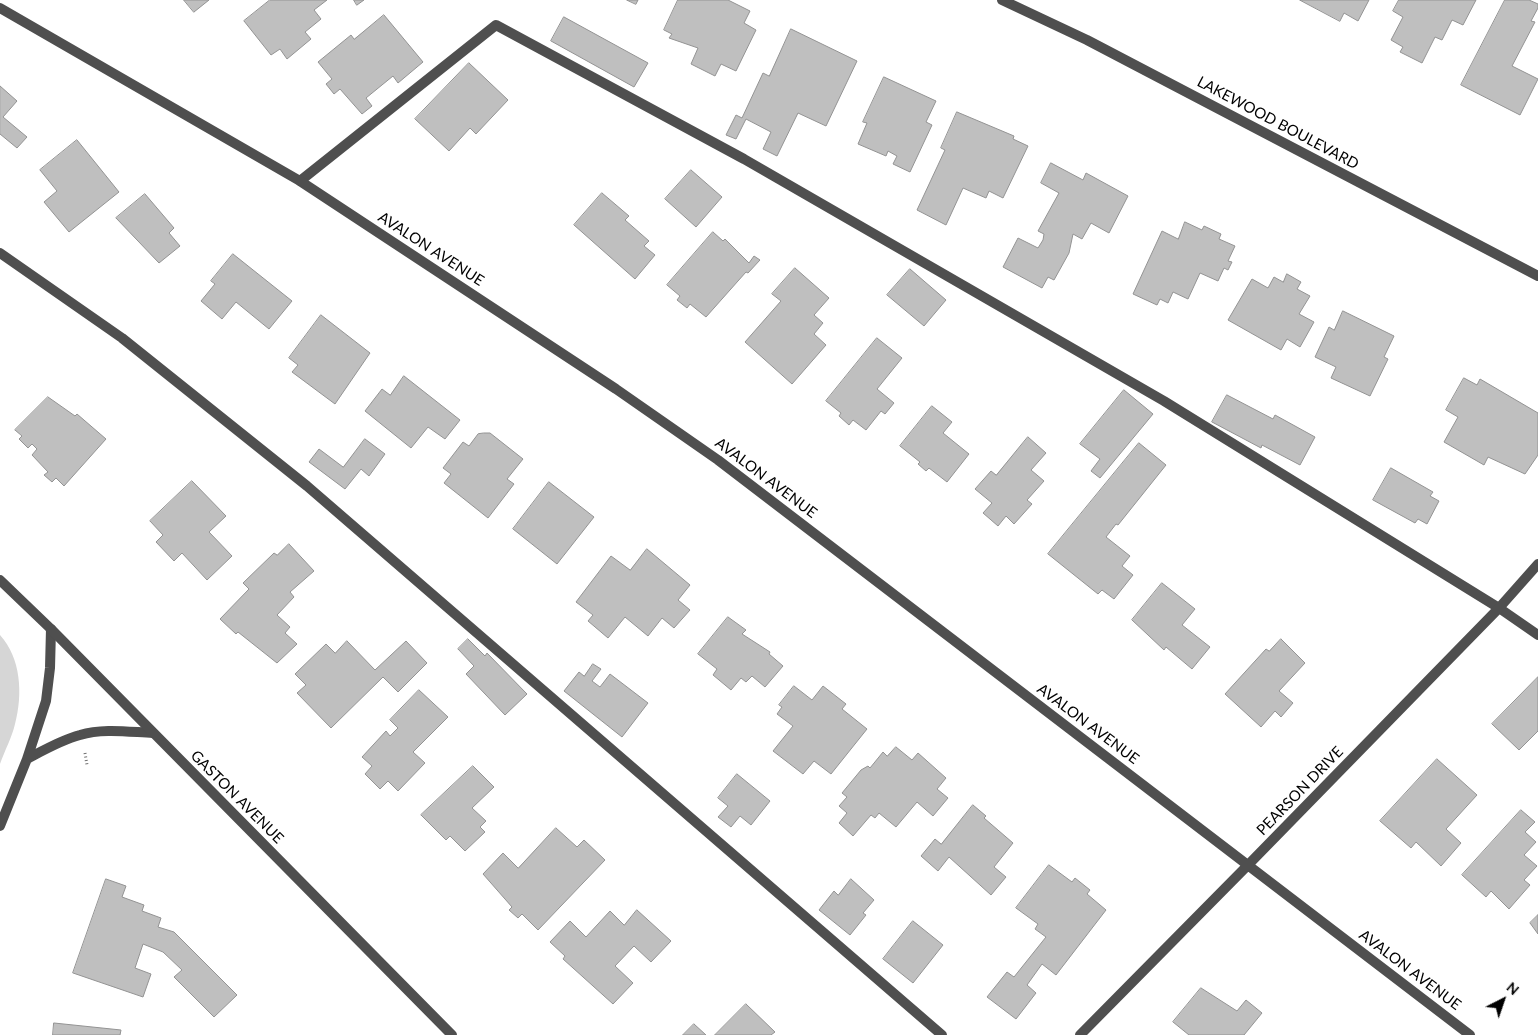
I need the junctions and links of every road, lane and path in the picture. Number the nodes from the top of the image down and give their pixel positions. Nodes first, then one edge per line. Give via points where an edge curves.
1 (4, 0) edge
2 (1002, 0) edge
3 (0, 4) edge
4 (0, 8) edge
5 (300, 181) junction
6 (0, 253) edge
7 (1538, 276) edge
8 (1538, 564) edge
9 (0, 580) edge
10 (1499, 608) junction
11 (51, 629) junction
12 (1538, 635) edge
13 (153, 733) junction
14 (27, 758) junction
15 (0, 826) edge
16 (1248, 865) junction
17 (452, 1035) edge
18 (942, 1035) edge
19 (1080, 1035) edge
20 (1470, 1035) edge

1 - 3 street
2 - 7 street, LAKEWOOD BOULEVARD via 1087,40
4 - 5 street, AVALON AVENUE
5 - 10 street via 496,25 744,159 1156,396
5 - 16 street, AVALON AVENUE via 718,460
6 - 18 street via 122,338 307,486
8 - 10 street, PEARSON DRIVE
9 - 11 street, GASTON AVENUE
10 - 12 street
10 - 16 street, PEARSON DRIVE
11 - 13 street, GASTON AVENUE
11 - 14 street via 46,701
13 - 14 street via 110,731 82,734
13 - 17 street, GASTON AVENUE
14 - 15 street
16 - 19 street, PEARSON DRIVE
16 - 20 street, AVALON AVENUE

